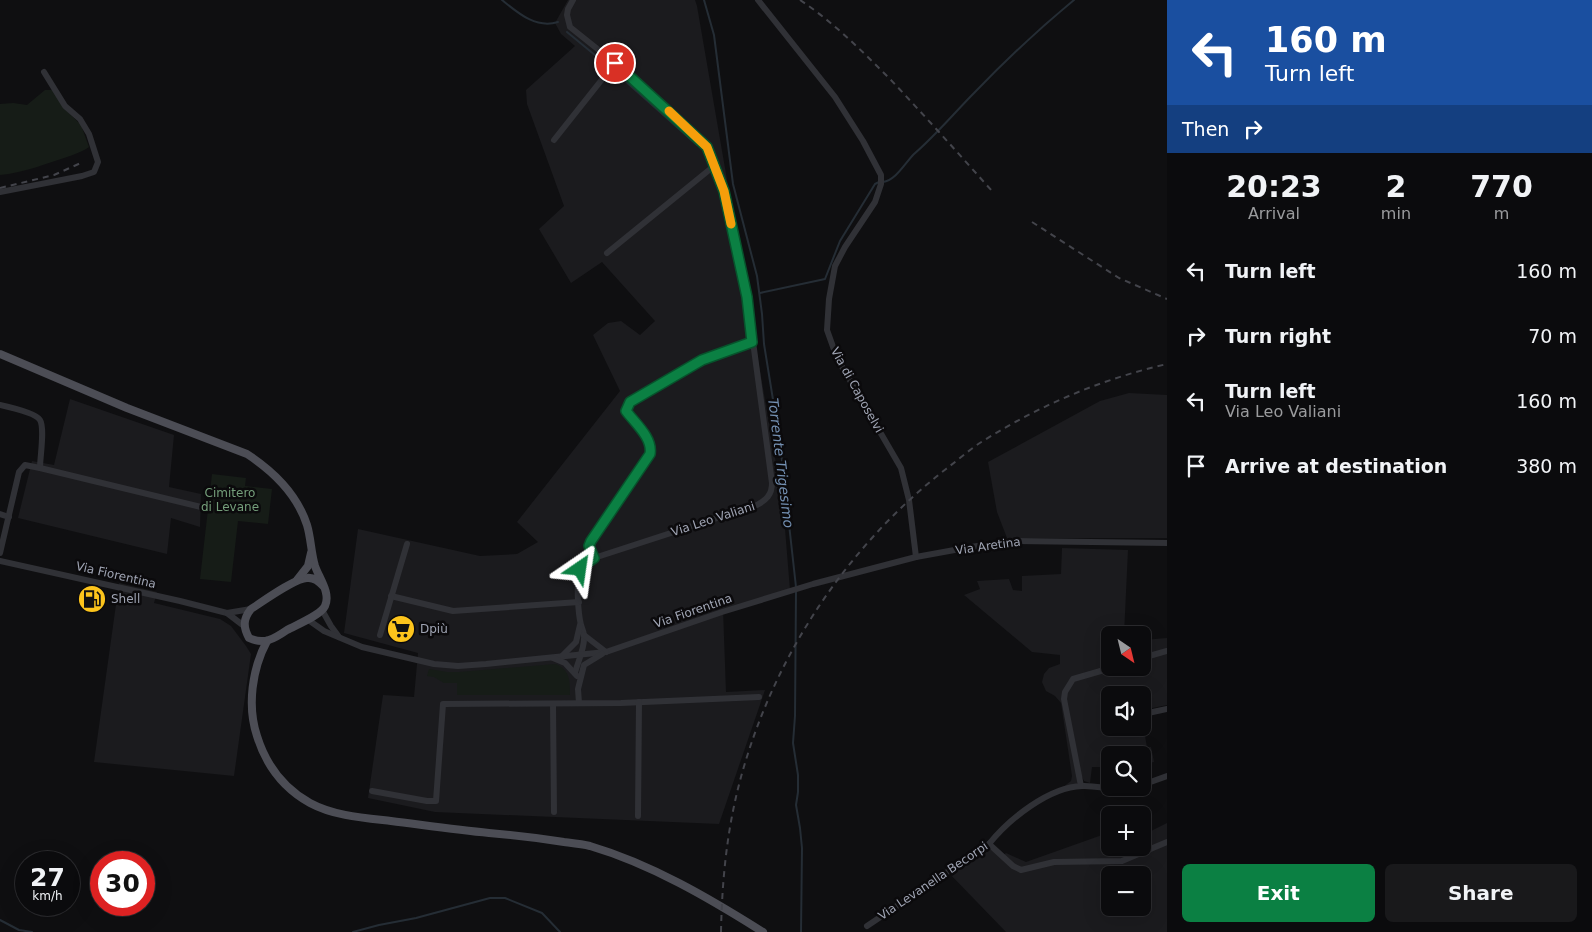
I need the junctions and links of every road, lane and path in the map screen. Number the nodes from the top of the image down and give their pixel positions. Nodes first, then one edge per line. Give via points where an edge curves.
1 (574, 0) edge
2 (758, 0) edge
3 (615, 63) junction
4 (44, 72) dead end
5 (554, 140) dead end
6 (714, 166) junction
7 (0, 192) edge
8 (607, 253) dead end
9 (752, 342) junction
10 (0, 354) edge
11 (0, 405) edge
12 (40, 468) junction
13 (205, 508) dead end
14 (0, 514) edge
15 (9, 516) junction
16 (1167, 543) edge
17 (408, 544) dead end
18 (311, 551) junction
19 (0, 552) edge
20 (916, 557) junction
21 (594, 558) junction
22 (0, 561) edge
23 (294, 582) junction
24 (813, 584) joint
25 (324, 587) junction
26 (391, 596) junction
27 (579, 602) junction
28 (250, 610) junction
29 (322, 610) junction
30 (227, 613) junction
31 (307, 619) junction
32 (581, 624) junction
33 (244, 626) junction
34 (380, 635) dead end
35 (584, 635) junction
36 (340, 638) junction
37 (256, 641) junction
38 (267, 641) junction
39 (576, 642) junction
40 (1167, 651) edge
41 (606, 652) junction
42 (579, 655) junction
43 (1151, 655) edge
44 (258, 657) junction
45 (560, 657) junction
46 (552, 658) junction
47 (584, 665) junction
48 (1101, 671) edge
49 (575, 673) junction
50 (579, 680) junction
51 (760, 697) dead end
52 (639, 702) junction
53 (579, 703) junction
54 (553, 704) junction
55 (1167, 709) edge
56 (1151, 712) edge
57 (1167, 776) edge
58 (1151, 782) edge
59 (1081, 786) junction
60 (1101, 788) edge
61 (372, 791) dead end
62 (554, 812) dead end
63 (638, 816) dead end
64 (1167, 842) edge
65 (989, 844) junction
66 (867, 926) dead end
67 (763, 932) edge

1 - 3 street, Via Leo Valiani via 567,15 570,27
2 - 20 street, Via di Caposelvi via 835,96 881,175 875,202 835,266 827,330 837,358 901,468 909,500
3 - 5 street
3 - 6 street, Via Leo Valiani via 703,142
4 - 7 street via 65,106 86,126 98,162 90,174
6 - 8 street
6 - 9 street, Via Leo Valiani via 724,191 747,297
9 - 21 street via 702,360 630,402 626,411 649,440 650,454 591,541 589,546
9 - 21 street, Via Leo Valiani via 772,484 768,498 756,505
10 - 18 main road via 234,449 263,464 296,500 308,526
11 - 12 street via 40,419
12 - 13 street
12 - 15 street via 24,465 21,469
14 - 15 street
15 - 19 street
16 - 20 street, Via Aretina via 1010,541
17 - 26 street
18 - 23 main road via 308,566
18 - 25 main road
20 - 24 street, Via Aretina
21 - 27 street via 580,569
22 - 30 street, Via Fiorentina
23 - 25 main road, Via Fiorentina via 310,578
23 - 28 main road, Via Fiorentina
24 - 41 street, Via Fiorentina
25 - 29 main road via 327,599
26 - 27 street via 453,611
26 - 34 street
27 - 32 street
28 - 30 street, Via Fiorentina
28 - 33 main road via 245,616
29 - 31 main road
29 - 36 street
30 - 33 street, Via Fiorentina
31 - 36 street, Via Fiorentina
31 - 38 main road
32 - 35 street
32 - 39 street
33 - 37 main road, Via Fiorentina via 249,638
35 - 41 street
35 - 42 street via 584,646
36 - 46 street, Via Fiorentina via 362,647 434,664 458,666
37 - 38 main road
37 - 44 main road
38 - 44 main road
39 - 42 street
39 - 45 street
40 - 43 street
41 - 42 street, Via Fiorentina
41 - 47 street
42 - 45 street, Via Fiorentina
42 - 47 street
42 - 49 street
44 - 67 main road via 252,709 253,725 262,752 276,776 310,803 361,817 589,846 638,864 693,890
45 - 46 street, Via Fiorentina
46 - 49 street via 565,663
47 - 50 street
48 - 59 street via 1073,679 1065,692
49 - 50 street
50 - 53 street
51 - 52 street
52 - 53 street
52 - 63 street
53 - 54 street
54 - 61 street via 444,704 436,801
54 - 62 street
55 - 56 street
57 - 58 street
59 - 60 street, Via Levanella Becorpi
59 - 65 street, Via Levanella Becorpi via 1065,788 1039,800
64 - 65 street via 1122,861 1054,862 1021,870
65 - 66 street, Via Levanella Becorpi

